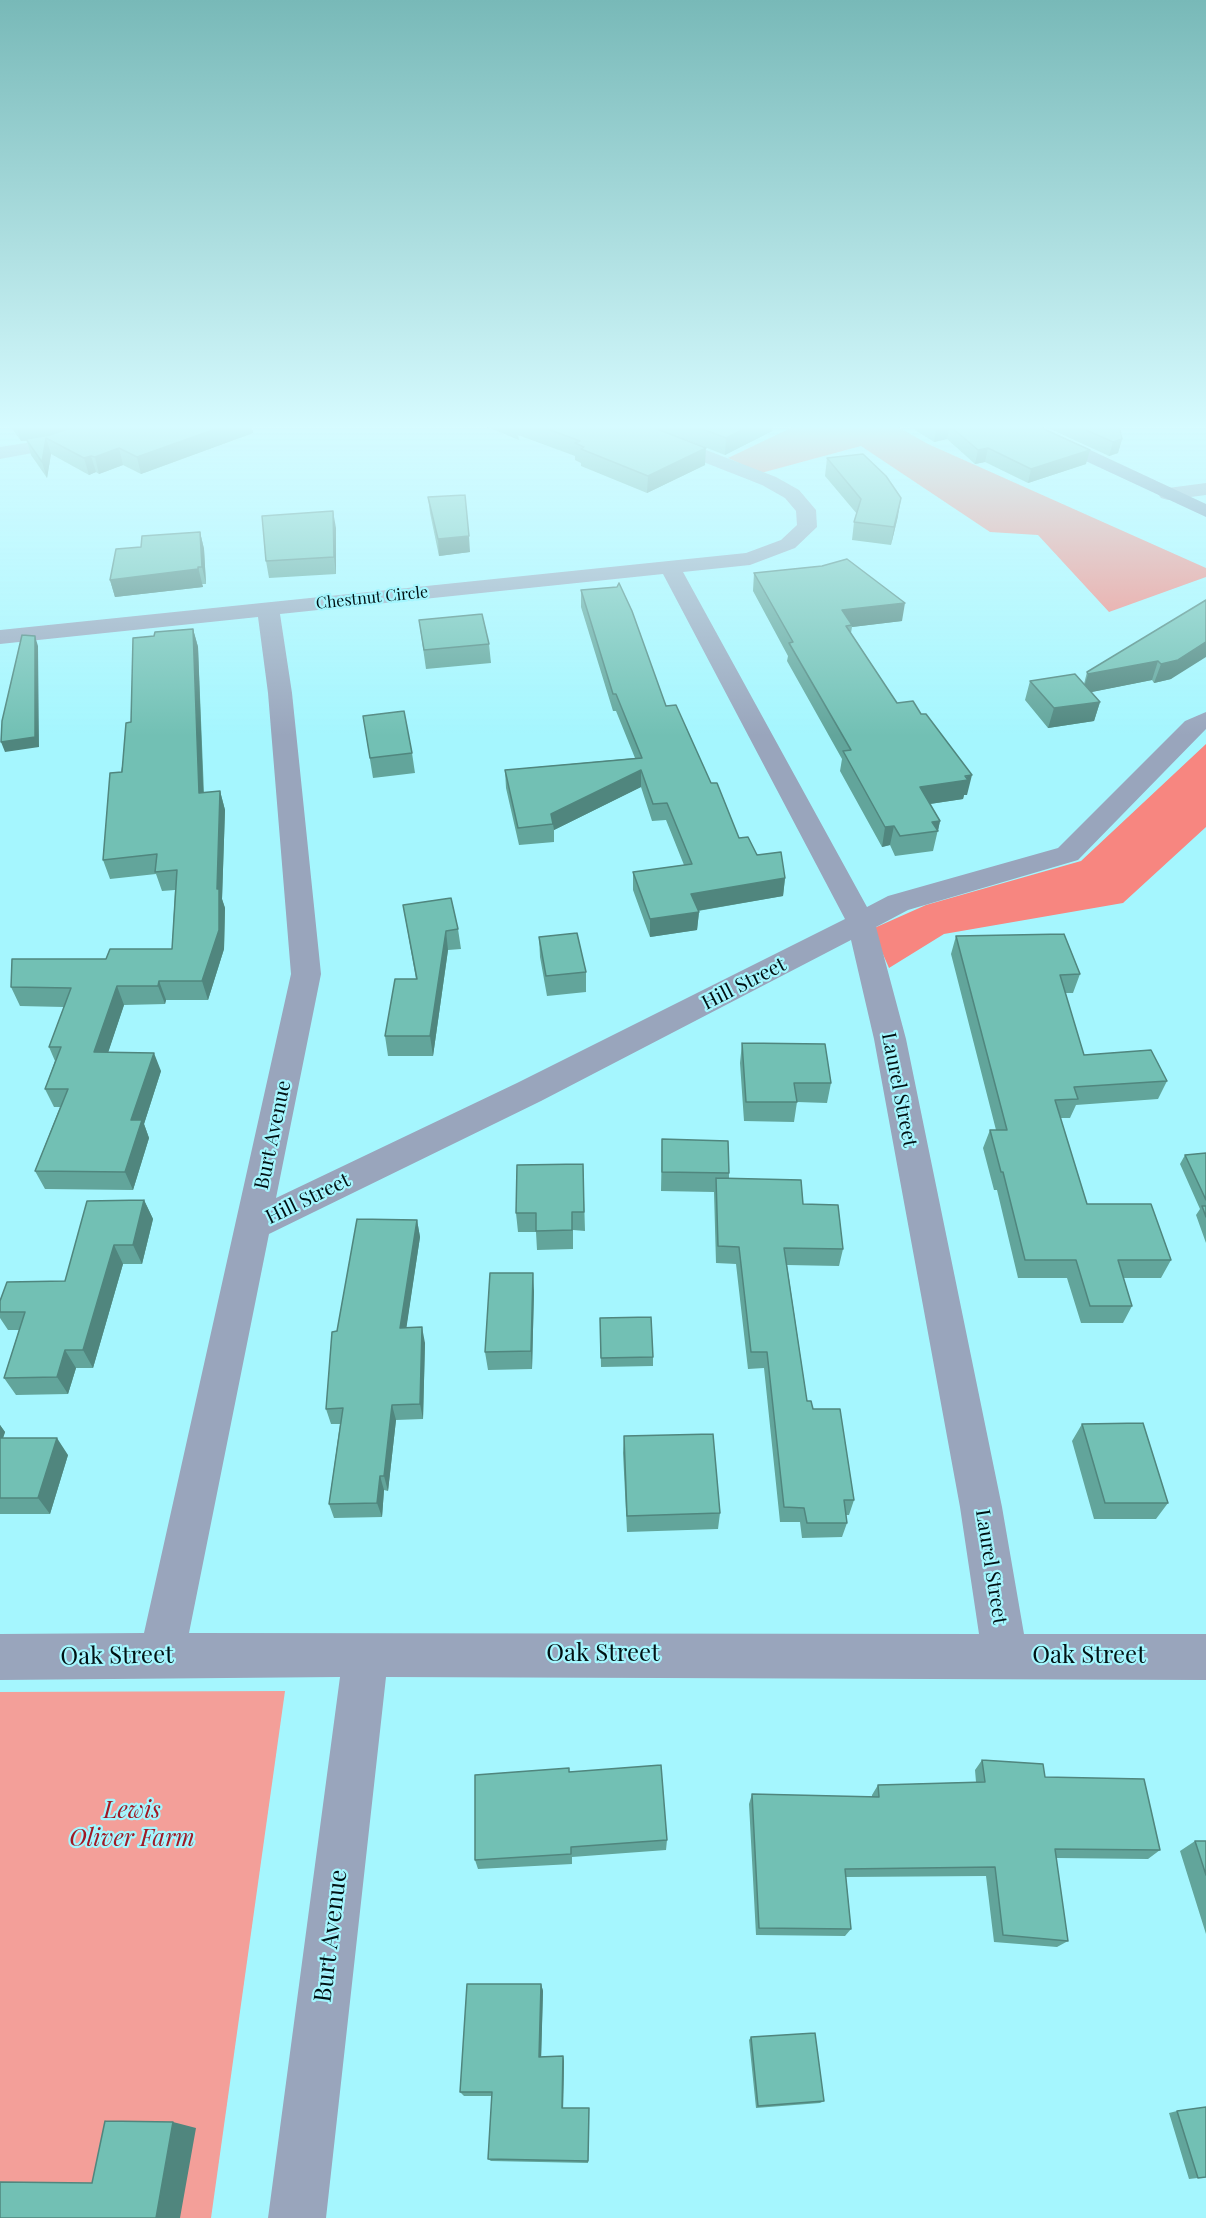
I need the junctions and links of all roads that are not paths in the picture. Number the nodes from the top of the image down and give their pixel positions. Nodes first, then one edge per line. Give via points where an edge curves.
1 (804, 530) edge
2 (669, 566) junction
3 (268, 609) junction
4 (0, 637) edge
5 (1206, 719) edge
6 (861, 922) junction
7 (255, 1224) junction
8 (366, 1654) junction
9 (162, 1655) junction
10 (1005, 1656) junction
11 (0, 1657) edge
12 (1206, 1657) edge
13 (297, 2218) edge

1 - 2 street, Chestnut Circle via 788,544 750,559
2 - 3 street, Chestnut Circle
2 - 6 street, Laurel Street
3 - 4 street, Chestnut Circle
3 - 7 street, Burt Avenue via 280,693 306,974
5 - 6 street, Hill Street via 1194,726 1068,854 898,903
6 - 7 street, Hill Street via 529,1092
6 - 10 street, Laurel Street via 890,1039 981,1507
7 - 9 street, Burt Avenue
8 - 9 street, Oak Street
8 - 10 street, Oak Street
8 - 13 street, Burt Avenue
9 - 11 street, Oak Street
10 - 12 street, Oak Street

